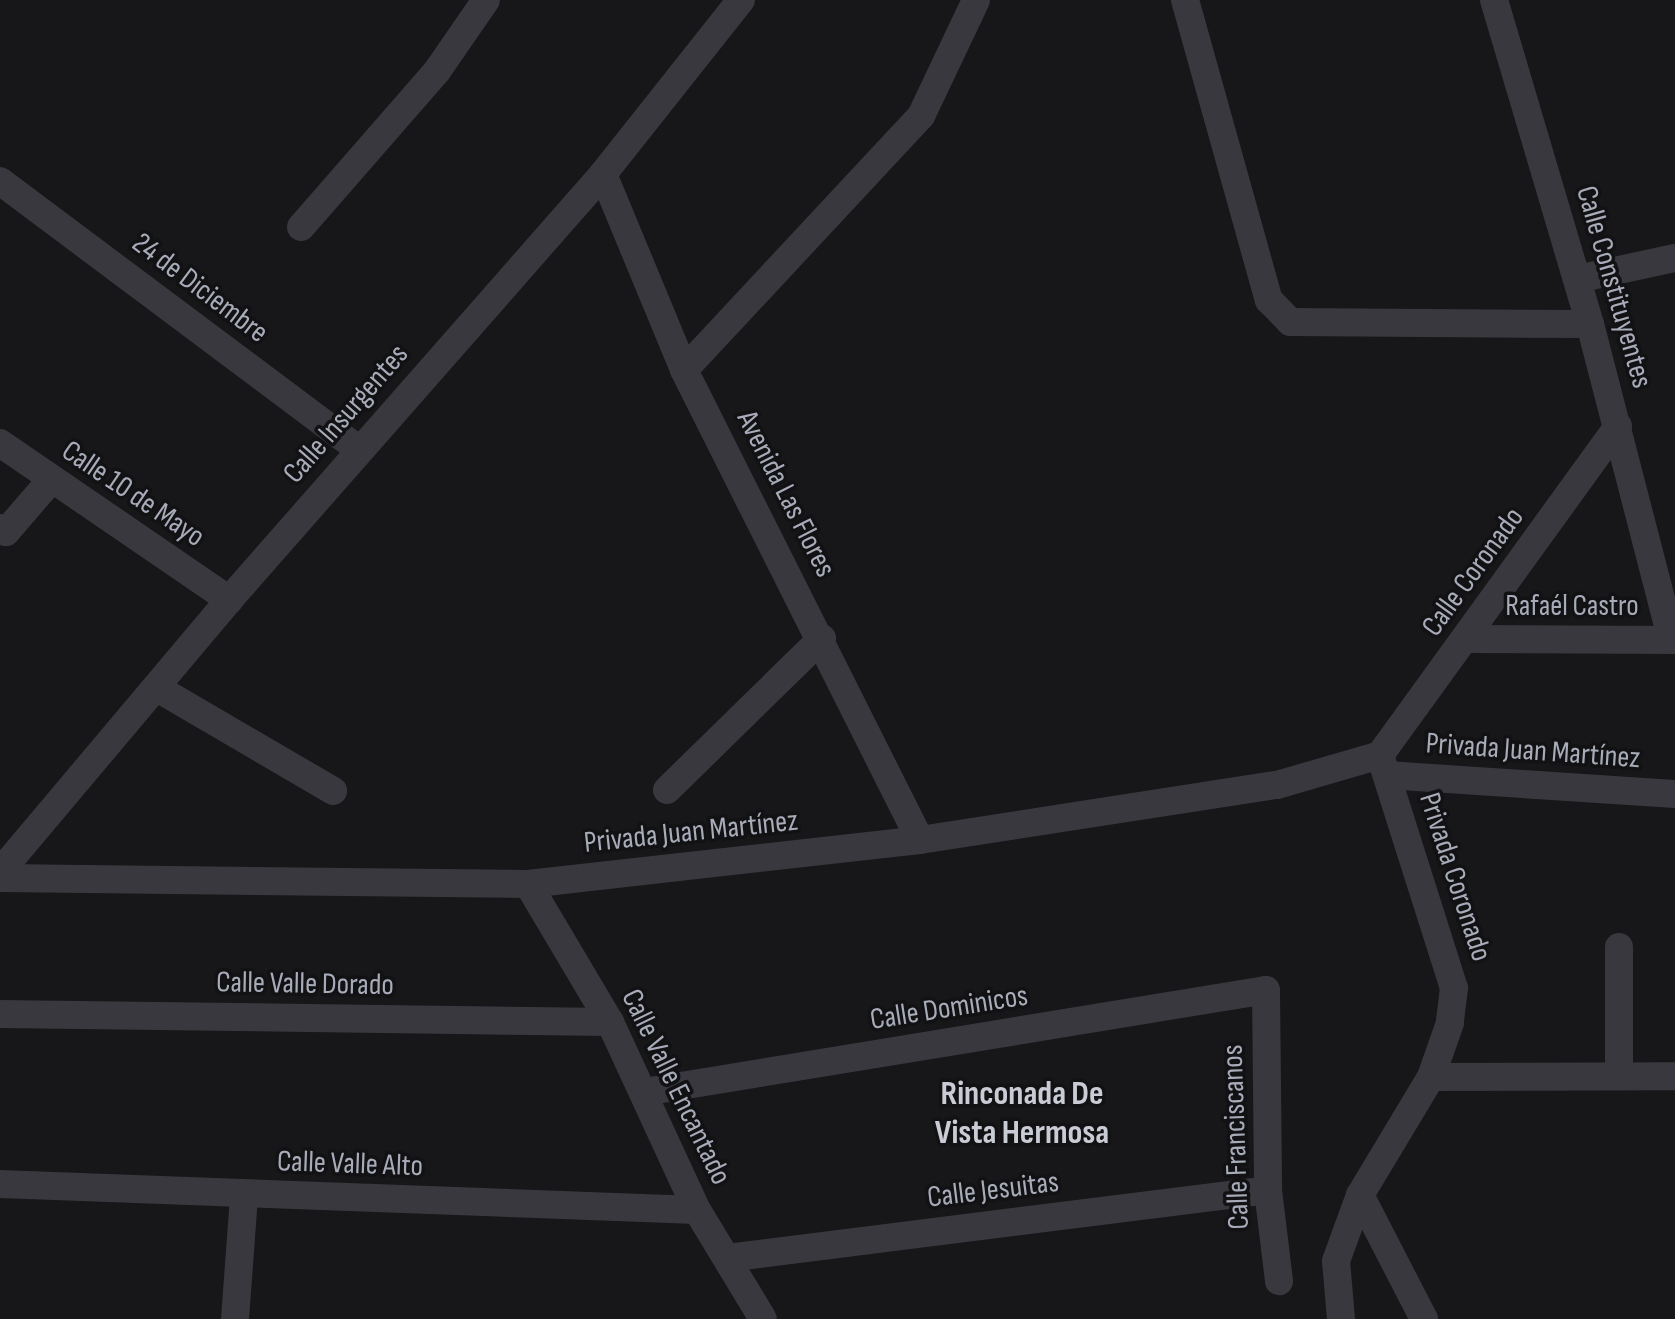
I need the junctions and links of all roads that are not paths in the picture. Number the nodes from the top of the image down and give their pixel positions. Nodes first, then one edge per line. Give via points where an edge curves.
1 (486, 0) edge
2 (741, 0) edge
3 (976, 0) edge
4 (1185, 0) edge
5 (1494, 0) edge
6 (603, 174) junction
7 (0, 181) edge
8 (301, 227) dead end
9 (1675, 258) edge
10 (1577, 279) junction
11 (1590, 324) junction
12 (684, 370) junction
13 (1618, 426) junction
14 (0, 443) edge
15 (359, 450) junction
16 (50, 481) junction
17 (0, 528) edge
18 (229, 600) junction
19 (822, 638) junction
20 (1468, 639) junction
21 (1674, 640) edge
22 (157, 688) junction
23 (1384, 765) junction
24 (667, 790) dead end
25 (333, 791) dead end
26 (1675, 794) edge
27 (920, 840) junction
28 (0, 875) edge
29 (528, 884) junction
30 (1619, 947) dead end
31 (1266, 990) joint
32 (0, 1014) edge
33 (610, 1022) junction
34 (1619, 1076) junction
35 (1675, 1076) edge
36 (1431, 1077) junction
37 (644, 1092) junction
38 (0, 1184) edge
39 (1268, 1190) junction
40 (244, 1195) junction
41 (1360, 1195) junction
42 (697, 1210) junction
43 (727, 1258) junction
44 (1279, 1281) dead end
45 (235, 1319) edge
46 (763, 1319) edge
47 (1341, 1319) edge
48 (1424, 1319) edge

1 - 8 street via 437,71
2 - 6 street, Calle Insurgentes
3 - 12 street via 921,116
4 - 11 street via 1269,300 1290,322
5 - 10 street, Calle Constituyentes
6 - 12 street, Avenida Las Flores
6 - 15 street, Calle Insurgentes
7 - 15 street, 24 de Diciembre
9 - 10 street
10 - 11 street, Calle Constituyentes
11 - 13 street, Calle Constituyentes
12 - 19 street, Avenida Las Flores
13 - 20 street, Calle Coronado
13 - 21 street, Calle Constituyentes
14 - 16 street, Calle 10 de Mayo
15 - 18 street, Calle Insurgentes
16 - 17 street via 6,532
16 - 18 street, Calle 10 de Mayo
18 - 22 street, Calle Insurgentes
19 - 24 street
19 - 27 street, Avenida Las Flores
20 - 21 street, Rafaél Castro
20 - 23 street, Calle Coronado
22 - 25 street
22 - 28 street, Calle Insurgentes
23 - 26 street, Privada Juan Martínez
23 - 27 street, Privada Juan Martínez
23 - 36 street, Privada Coronado via 1454,988 1450,1023
27 - 29 street, Privada Juan Martínez
28 - 29 street, Privada Juan Martínez
29 - 33 street, Calle Valle Encantado
30 - 34 street
31 - 37 street, Calle Dominicos
31 - 39 street, Calle Franciscanos
32 - 33 street, Calle Valle Dorado
33 - 37 street, Calle Valle Encantado
34 - 35 street
34 - 36 street
36 - 41 street, Privada Coronado
37 - 42 street, Calle Valle Encantado
38 - 40 street, Calle Valle Alto
39 - 43 street, Calle Jesuitas
39 - 44 street, Calle Franciscanos
40 - 42 street, Calle Valle Alto
40 - 45 street
41 - 47 street, Privada Coronado via 1336,1261
41 - 48 street
42 - 43 street, Calle Valle Encantado
43 - 46 street, Calle Valle Encantado

